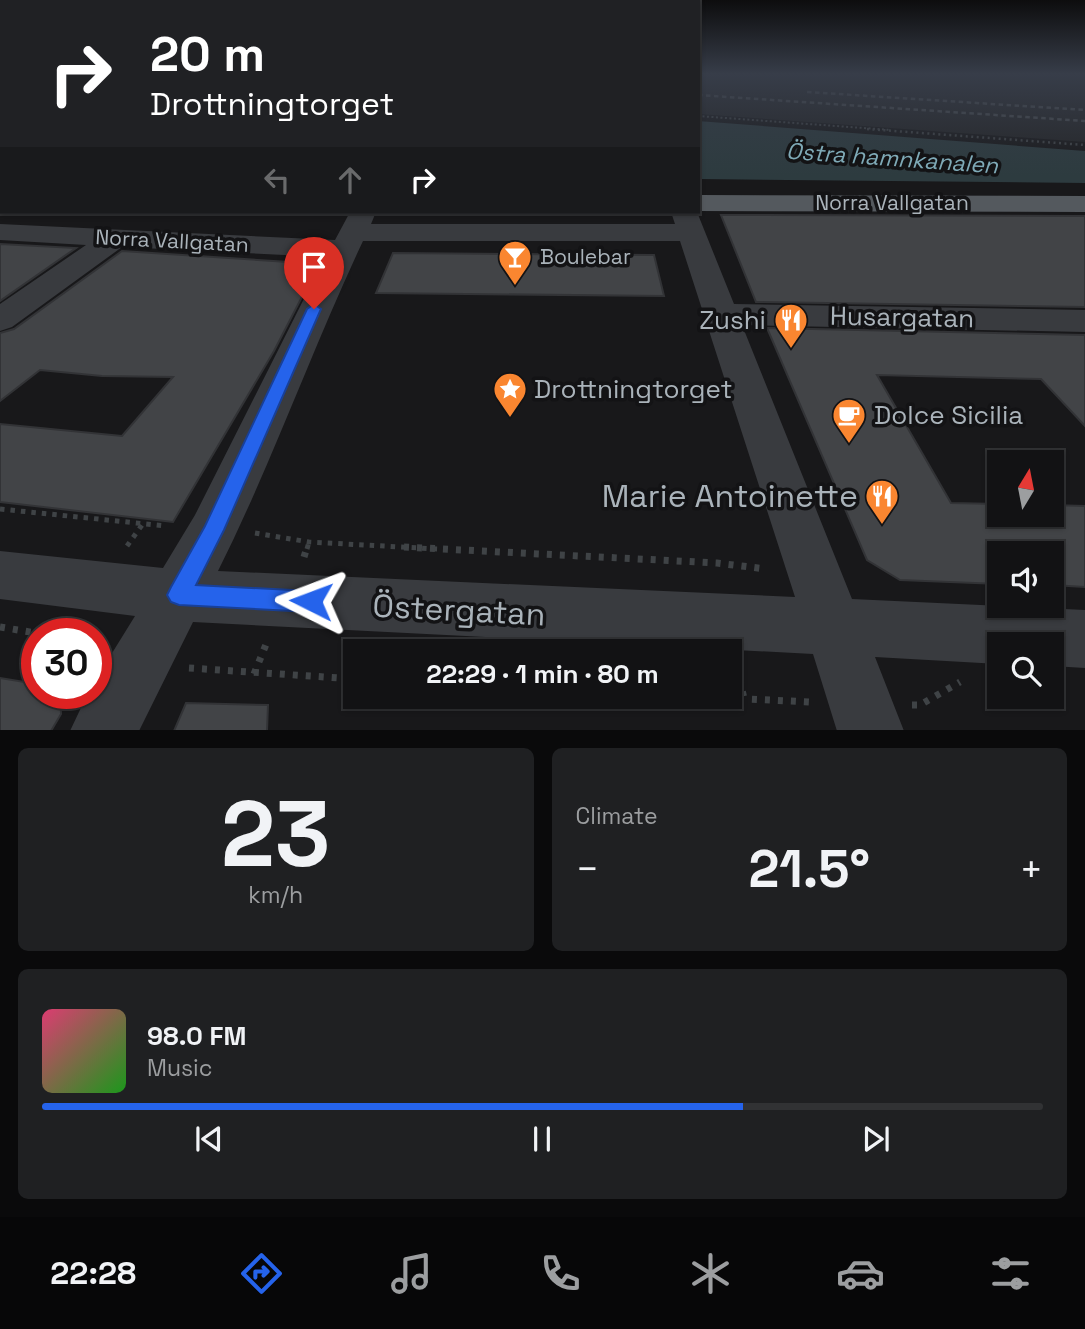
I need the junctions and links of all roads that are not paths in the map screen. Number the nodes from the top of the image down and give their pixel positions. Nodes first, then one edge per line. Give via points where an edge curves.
1 (700, 203) edge
2 (1085, 204) edge
3 (688, 223) edge
4 (353, 231) edge
5 (0, 232) edge
6 (115, 238) junction
7 (719, 314) junction
8 (0, 320) edge
9 (1085, 321) edge
10 (0, 575) edge
11 (179, 595) junction
12 (824, 602) junction
13 (1085, 639) edge
14 (103, 730) edge
15 (871, 730) edge

1 - 2 main road, Norra Vallgatan
3 - 4 street, Norra Vallgatan
3 - 7 street
4 - 6 street, Norra Vallgatan
4 - 11 street
5 - 6 street, Norra Vallgatan
6 - 8 street
7 - 9 street, Husargatan
7 - 12 street
10 - 11 street, Östergatan
11 - 12 street, Östergatan
11 - 14 street
12 - 13 street, Östergatan
12 - 15 street

